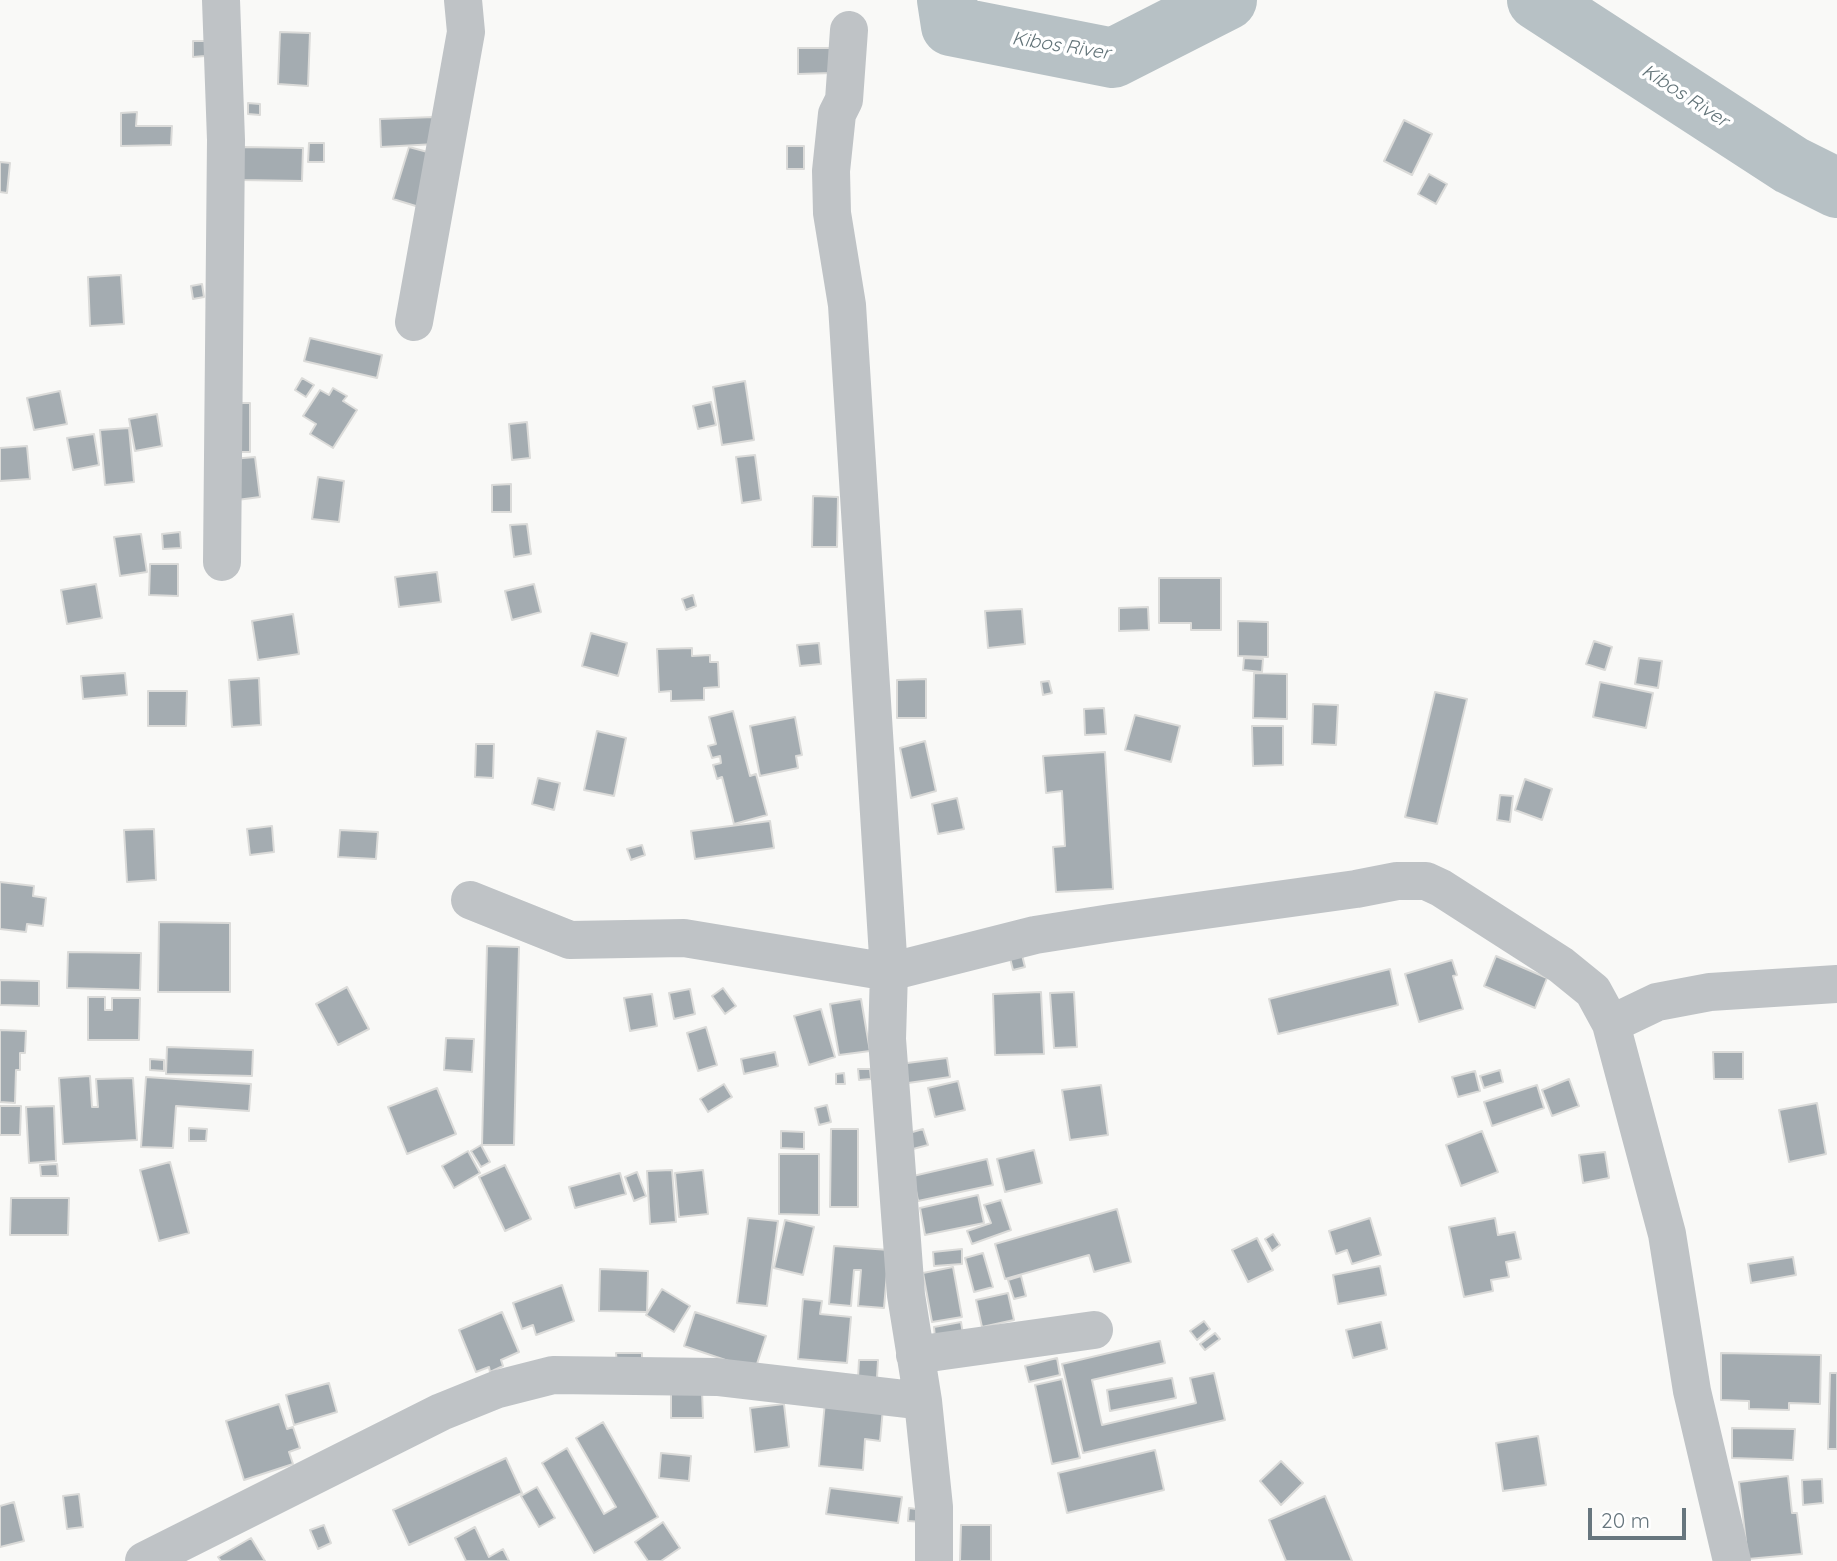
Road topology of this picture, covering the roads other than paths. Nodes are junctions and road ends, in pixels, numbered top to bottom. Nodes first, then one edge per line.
1 (221, 0) edge
2 (463, 0) edge
3 (849, 30) dead end
4 (414, 322) dead end
5 (222, 562) dead end
6 (470, 900) dead end
7 (889, 972) junction
8 (1837, 984) edge
9 (1611, 1024) junction
10 (1094, 1330) dead end
11 (915, 1355) junction
12 (923, 1401) junction
13 (144, 1561) edge
14 (934, 1561) edge
15 (1731, 1561) edge

1 - 5 street
2 - 4 street
3 - 7 street
6 - 7 street
7 - 9 street
7 - 11 street
8 - 9 street
9 - 15 street
10 - 11 street
11 - 12 street
12 - 13 street
12 - 14 street

